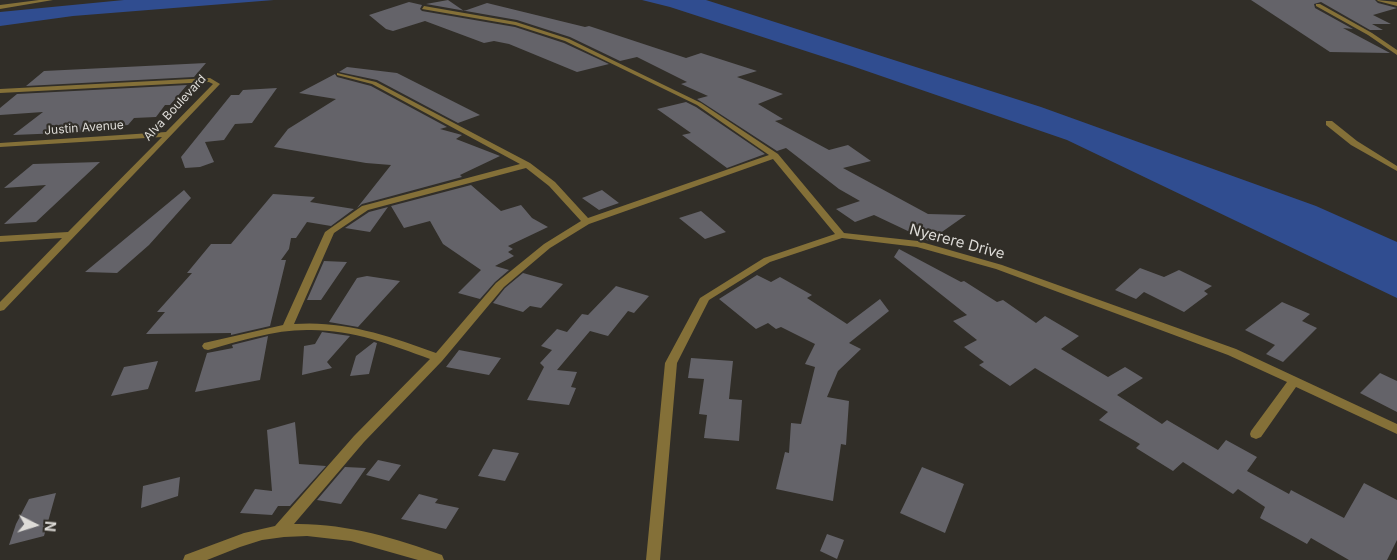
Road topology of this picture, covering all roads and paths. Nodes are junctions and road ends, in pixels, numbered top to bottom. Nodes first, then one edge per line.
1 (50, 0) edge
2 (1380, 0) edge
3 (1397, 4) edge
4 (1318, 5) dead end
5 (0, 7) edge
6 (424, 8) dead end
7 (1397, 53) edge
8 (339, 74) dead end
9 (0, 91) edge
10 (1330, 123) dead end
11 (169, 134) junction
12 (0, 145) edge
13 (775, 156) junction
14 (528, 165) junction
15 (1397, 169) edge
16 (586, 222) junction
17 (71, 235) junction
18 (840, 235) junction
19 (0, 239) edge
20 (0, 308) edge
21 (287, 328) junction
22 (208, 346) dead end
23 (438, 358) junction
24 (1294, 381) junction
25 (1397, 429) edge
26 (1256, 434) dead end
27 (279, 532) junction
28 (190, 560) edge
29 (437, 560) edge
30 (653, 560) edge

1 - 5 street
2 - 3 street
4 - 7 street
6 - 13 street
8 - 14 street
9 - 11 street, Alva Boulevard
10 - 15 street
11 - 12 street, Justin Avenue
11 - 17 street, Alva Boulevard
13 - 16 street
13 - 18 street
14 - 16 street
14 - 21 street
16 - 23 street
17 - 19 street
17 - 20 street, Alva Boulevard
18 - 24 street, Nyerere Drive
18 - 30 street, Nyerere Drive
21 - 22 street
21 - 23 street
23 - 27 street
24 - 25 street, Nyerere Drive
24 - 26 street
27 - 28 street
27 - 29 street

